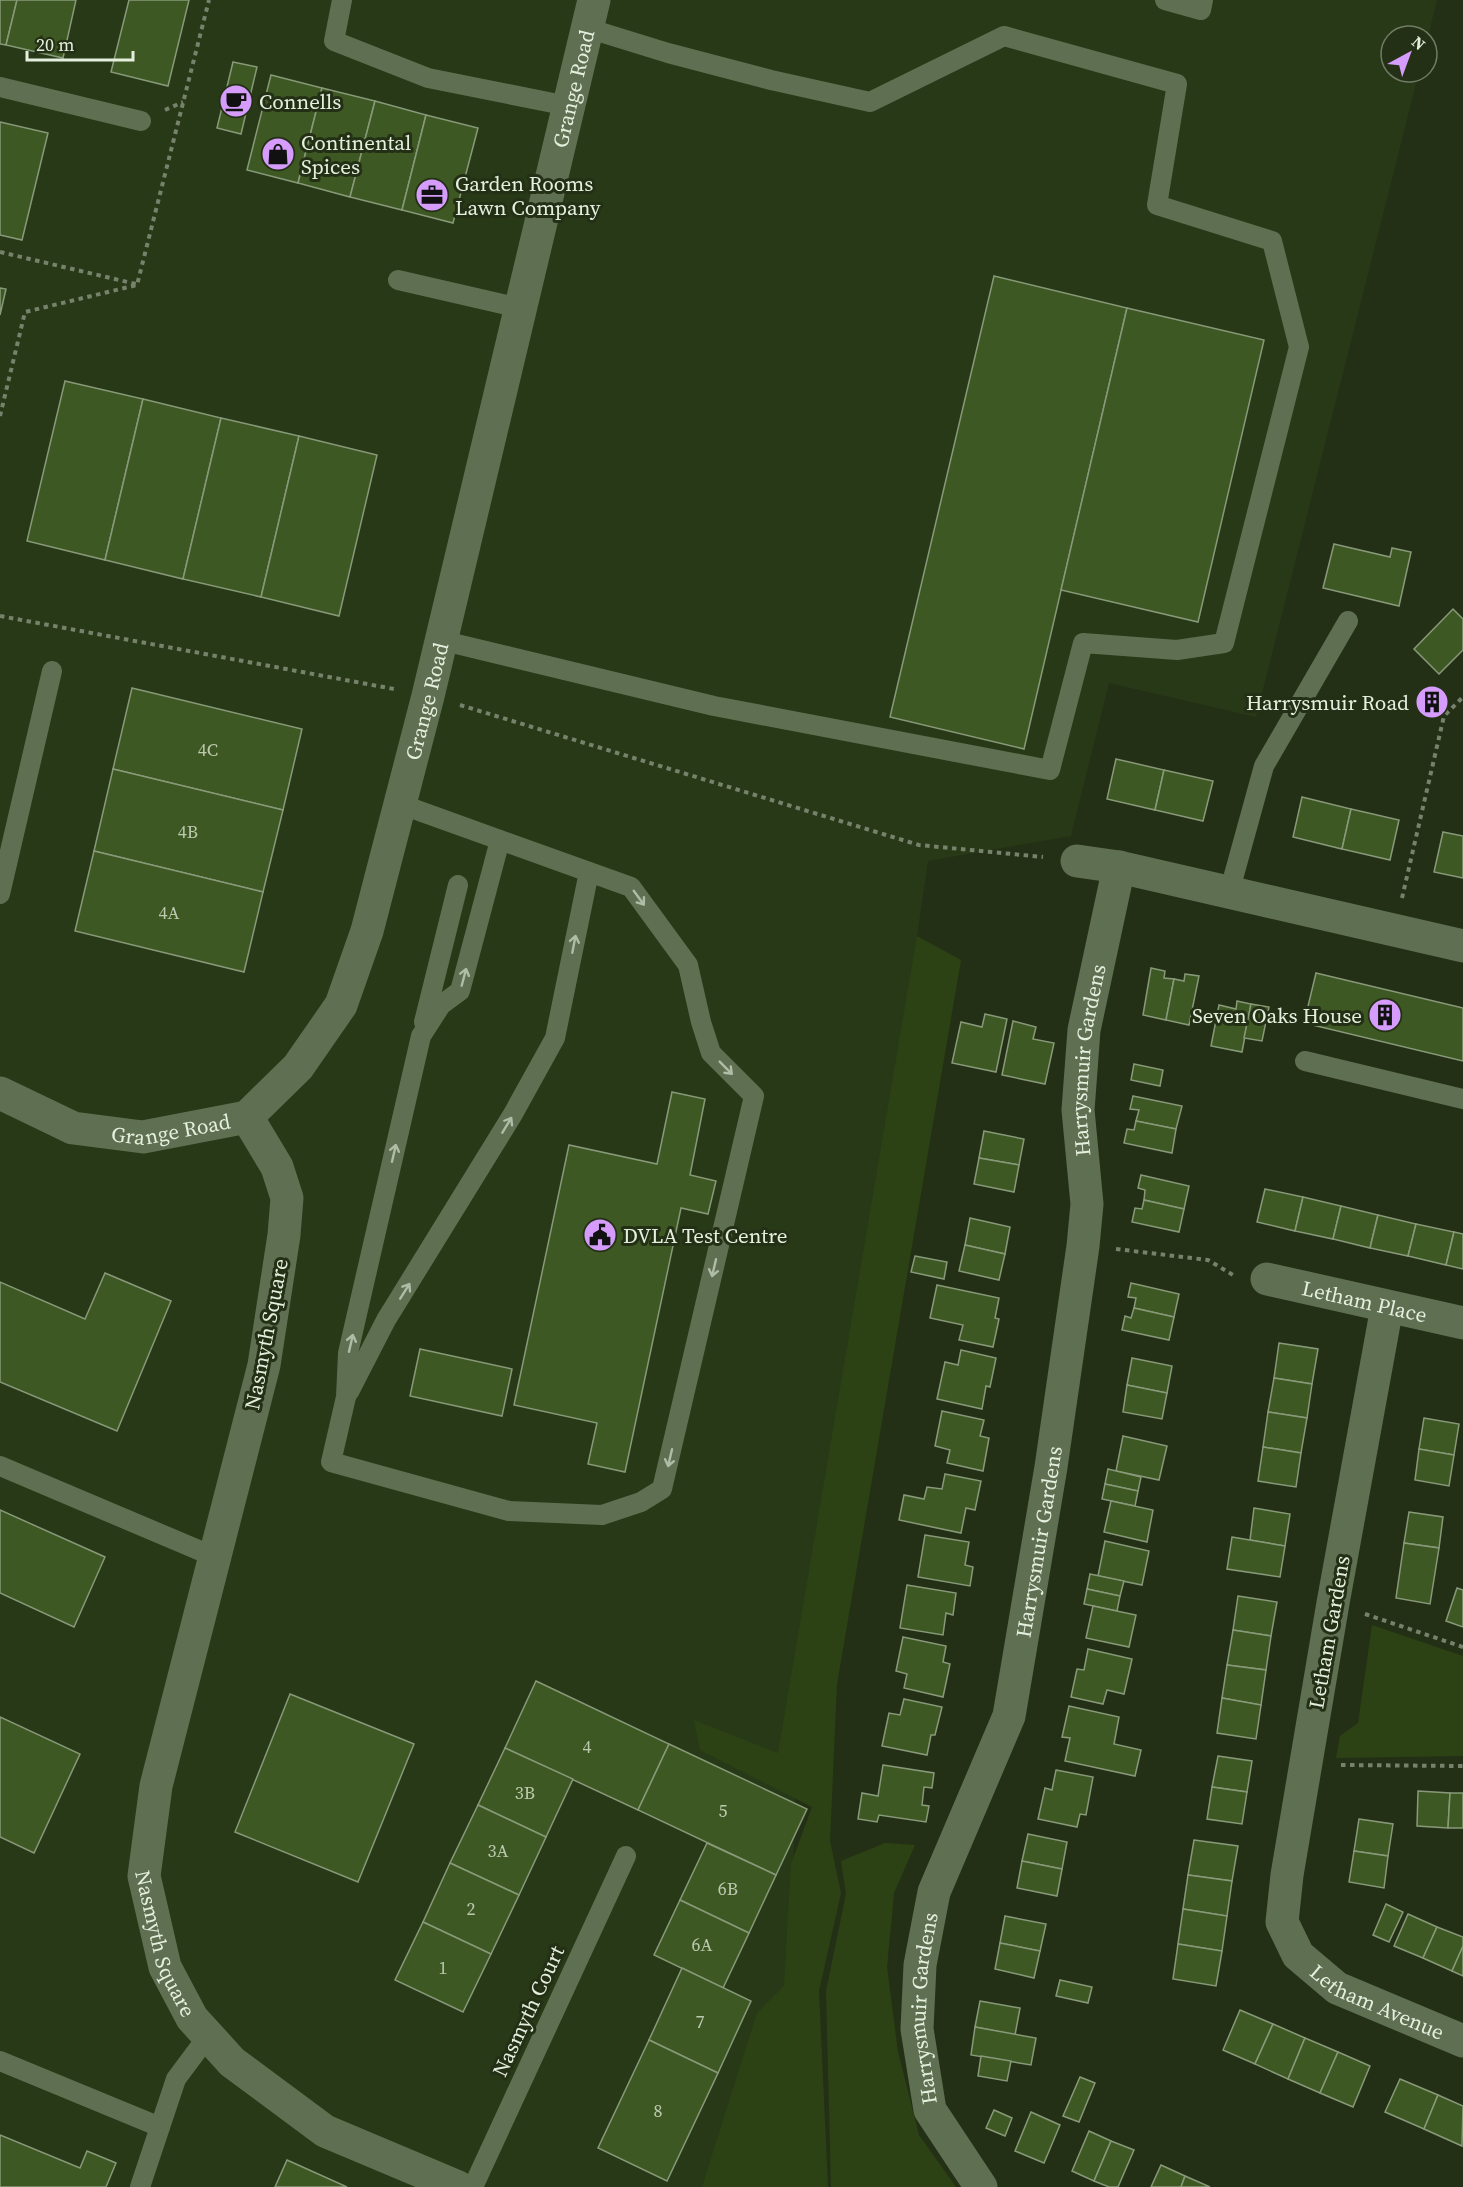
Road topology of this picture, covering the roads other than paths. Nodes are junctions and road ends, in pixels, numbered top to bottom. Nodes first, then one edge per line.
1 (342, 0) edge
2 (1165, 0) edge
3 (1203, 0) edge
4 (590, 14) edge
5 (0, 87) edge
6 (568, 106) junction
7 (141, 121) dead end
8 (398, 280) dead end
9 (520, 308) junction
10 (1348, 621) dead end
11 (440, 640) junction
12 (52, 671) dead end
13 (400, 804) junction
14 (500, 840) junction
15 (1077, 861) road end
16 (1119, 867) junction
17 (589, 872) junction
18 (458, 885) dead end
19 (1229, 893) junction
20 (0, 894) edge
21 (1463, 946) edge
22 (421, 1036) junction
23 (1305, 1061) dead end
24 (0, 1093) edge
25 (1463, 1099) edge
26 (247, 1117) junction
27 (1267, 1279) road end
28 (1387, 1307) junction
29 (1463, 1323) edge
30 (346, 1397) junction
31 (0, 1466) edge
32 (214, 1557) junction
33 (626, 1856) dead end
34 (1298, 1955) joint
35 (208, 2036) junction
36 (1463, 2041) edge
37 (0, 2061) edge
38 (160, 2127) junction
39 (140, 2187) edge
40 (458, 2187) edge
41 (473, 2187) edge
42 (981, 2187) edge

1 - 6 lane
2 - 3 lane
4 - 6 street, Grange Road
4 - 11 lane
5 - 7 lane
6 - 9 street, Grange Road
8 - 9 lane
9 - 11 street, Grange Road
10 - 19 lane
11 - 13 street, Grange Road
12 - 20 lane
13 - 14 lane
13 - 26 street, Grange Road
14 - 17 lane
22 -> 14 lane
15 - 16 street
16 - 19 street
16 - 42 street, Harrysmuir Gardens
30 -> 17 lane
17 -> 30 lane
18 - 22 lane
19 - 21 street
30 -> 22 lane
23 - 25 lane
24 - 26 street, Grange Road
26 - 32 street, Nasmyth Square
27 - 28 street, Letham Place
28 - 29 street, Letham Place
28 - 34 street, Letham Gardens
31 - 32 lane
32 - 35 street, Nasmyth Square
33 - 41 lane, Nasmyth Court
34 - 36 street, Letham Avenue
35 - 38 lane
35 - 40 street, Nasmyth Square
37 - 38 lane
38 - 39 lane

